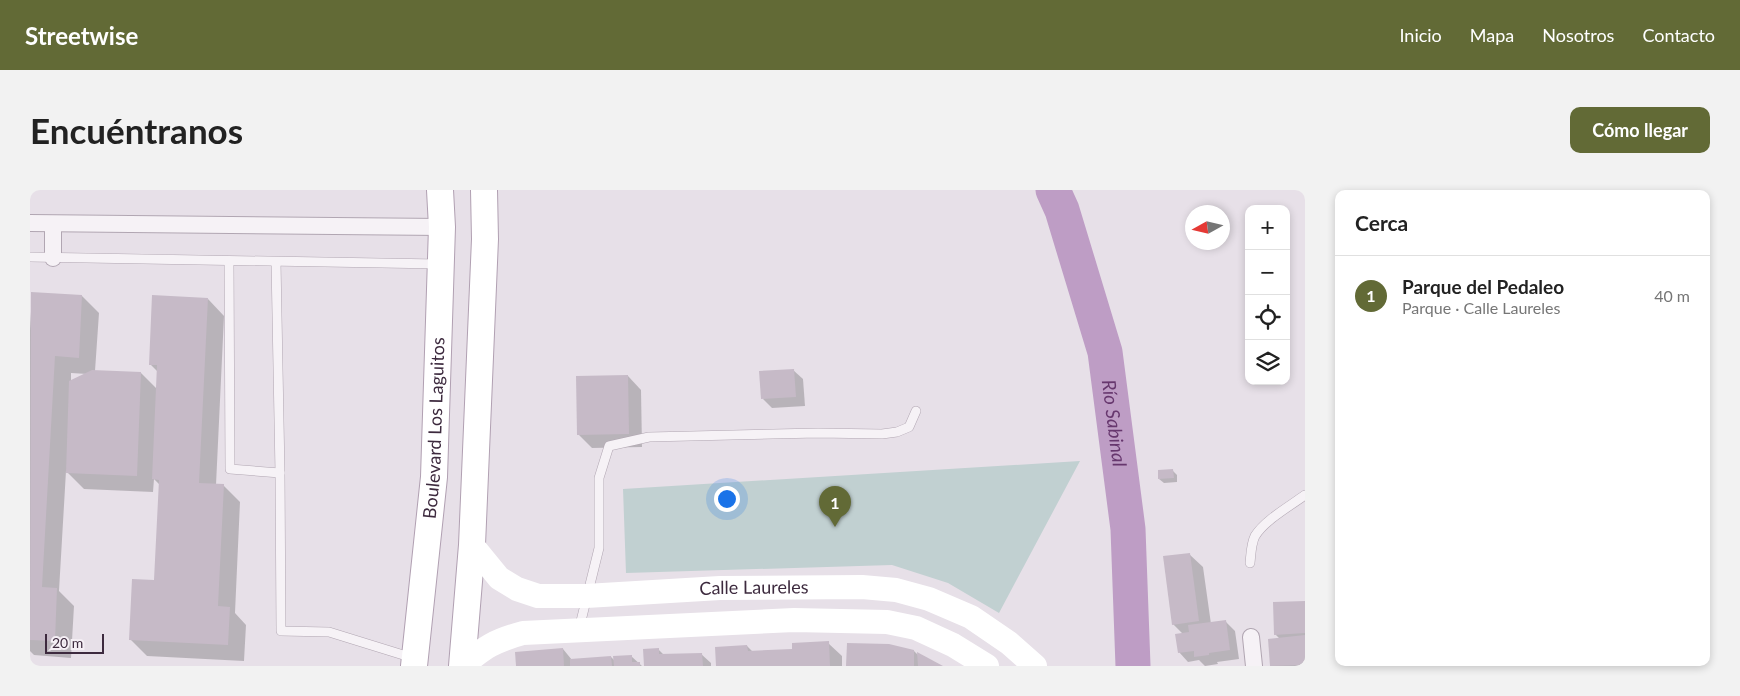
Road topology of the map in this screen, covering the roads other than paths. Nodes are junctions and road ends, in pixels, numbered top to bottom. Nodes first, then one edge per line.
1 (440, 190) edge
2 (484, 190) edge
3 (30, 223) edge
4 (53, 224) junction
5 (442, 227) junction
6 (30, 258) edge
7 (53, 258) junction
8 (229, 261) junction
9 (276, 262) junction
10 (441, 264) junction
11 (916, 411) dead end
12 (280, 473) junction
13 (1305, 495) edge
14 (472, 545) junction
15 (1250, 563) dead end
16 (720, 588) junction
17 (586, 596) junction
18 (722, 623) junction
19 (579, 630) junction
20 (1251, 638) dead end
21 (414, 662) edge
22 (462, 666) edge
23 (987, 666) edge
24 (1035, 666) edge
25 (1254, 666) edge

1 - 5 main road, Boulevard Los Laguitos
2 - 14 main road
3 - 4 street
4 - 5 street
4 - 7 street
5 - 10 main road, Boulevard Los Laguitos
6 - 7 lane
7 - 8 lane
8 - 9 lane
8 - 12 lane
9 - 10 lane
9 - 12 lane
10 - 21 main road, Boulevard Los Laguitos
11 - 17 lane
12 - 21 lane
13 - 15 lane
14 - 17 street, Calle Laureles
14 - 22 main road
16 - 17 street, Calle Laureles
16 - 18 street
16 - 24 street, Calle Laureles
17 - 19 lane
18 - 19 street, Calle Laureles
18 - 23 street, Calle Laureles
19 - 22 street, Calle Laureles
20 - 25 street

